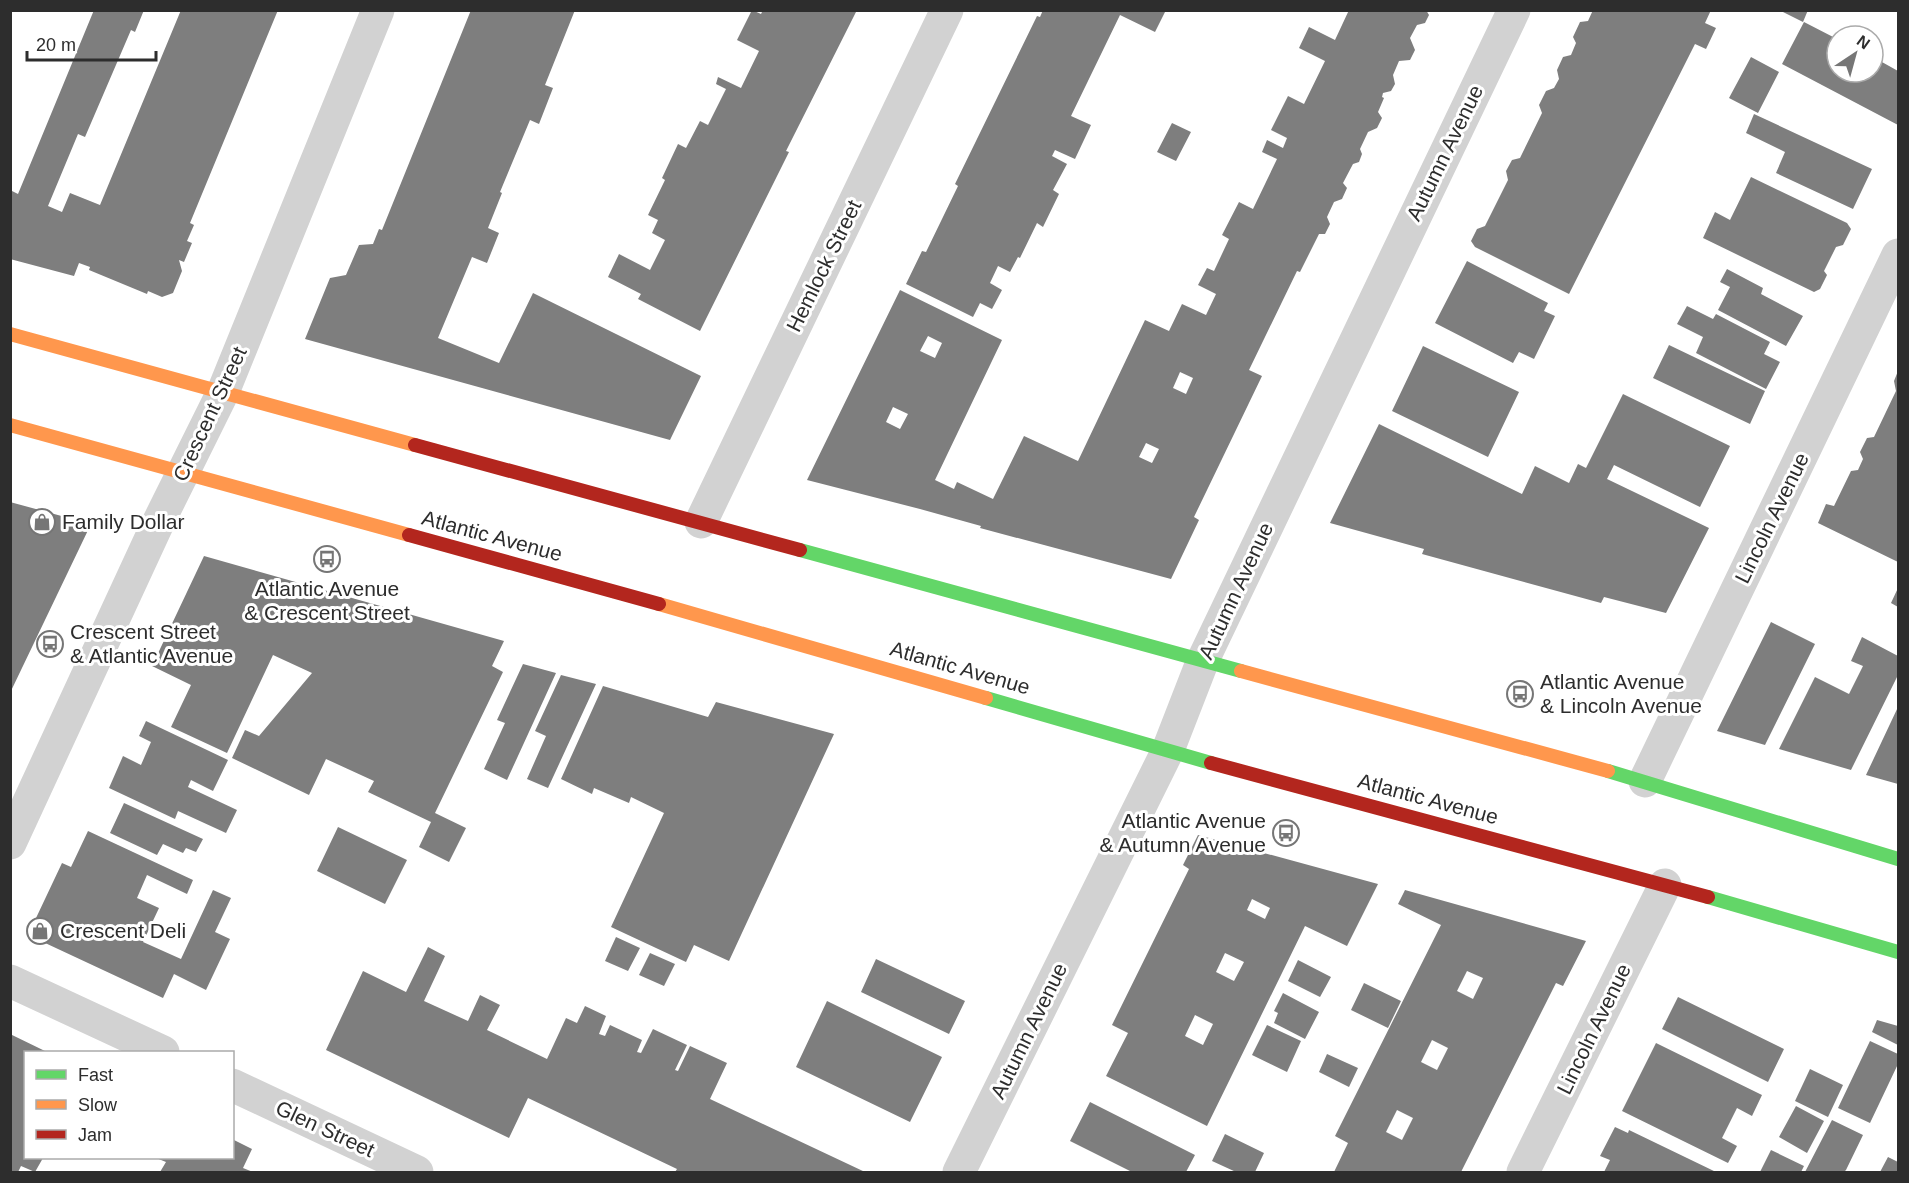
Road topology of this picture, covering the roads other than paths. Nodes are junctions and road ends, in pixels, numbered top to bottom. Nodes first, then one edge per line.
1 (378, 10) edge
2 (946, 10) edge
3 (1514, 10) edge
4 (1899, 255) edge
5 (10, 334) edge
6 (223, 392) junction
7 (10, 425) edge
8 (183, 473) junction
9 (701, 522) junction
10 (1203, 660) junction
11 (1168, 750) junction
12 (1644, 782) junction
13 (10, 843) edge
14 (1899, 859) edge
15 (1665, 885) junction
16 (1899, 952) edge
17 (10, 981) edge
18 (159, 1051) edge
19 (234, 1086) edge
20 (417, 1173) edge
21 (959, 1173) edge
22 (1523, 1173) edge

1 - 6 street, Crescent Street
2 - 9 street, Hemlock Street
3 - 10 street, Autumn Avenue
4 - 12 street, Lincoln Avenue
5 - 6 main road
6 - 8 street, Crescent Street
6 - 9 main road
7 - 8 main road, Atlantic Avenue
8 - 11 main road, Atlantic Avenue
8 - 13 street, Crescent Street
9 - 10 main road
10 - 11 street, Autumn Avenue
10 - 12 main road
11 - 15 main road, Atlantic Avenue
11 - 21 street, Autumn Avenue
12 - 14 main road
15 - 16 main road, Atlantic Avenue
15 - 22 street, Lincoln Avenue
17 - 18 street
19 - 20 street, Glen Street

